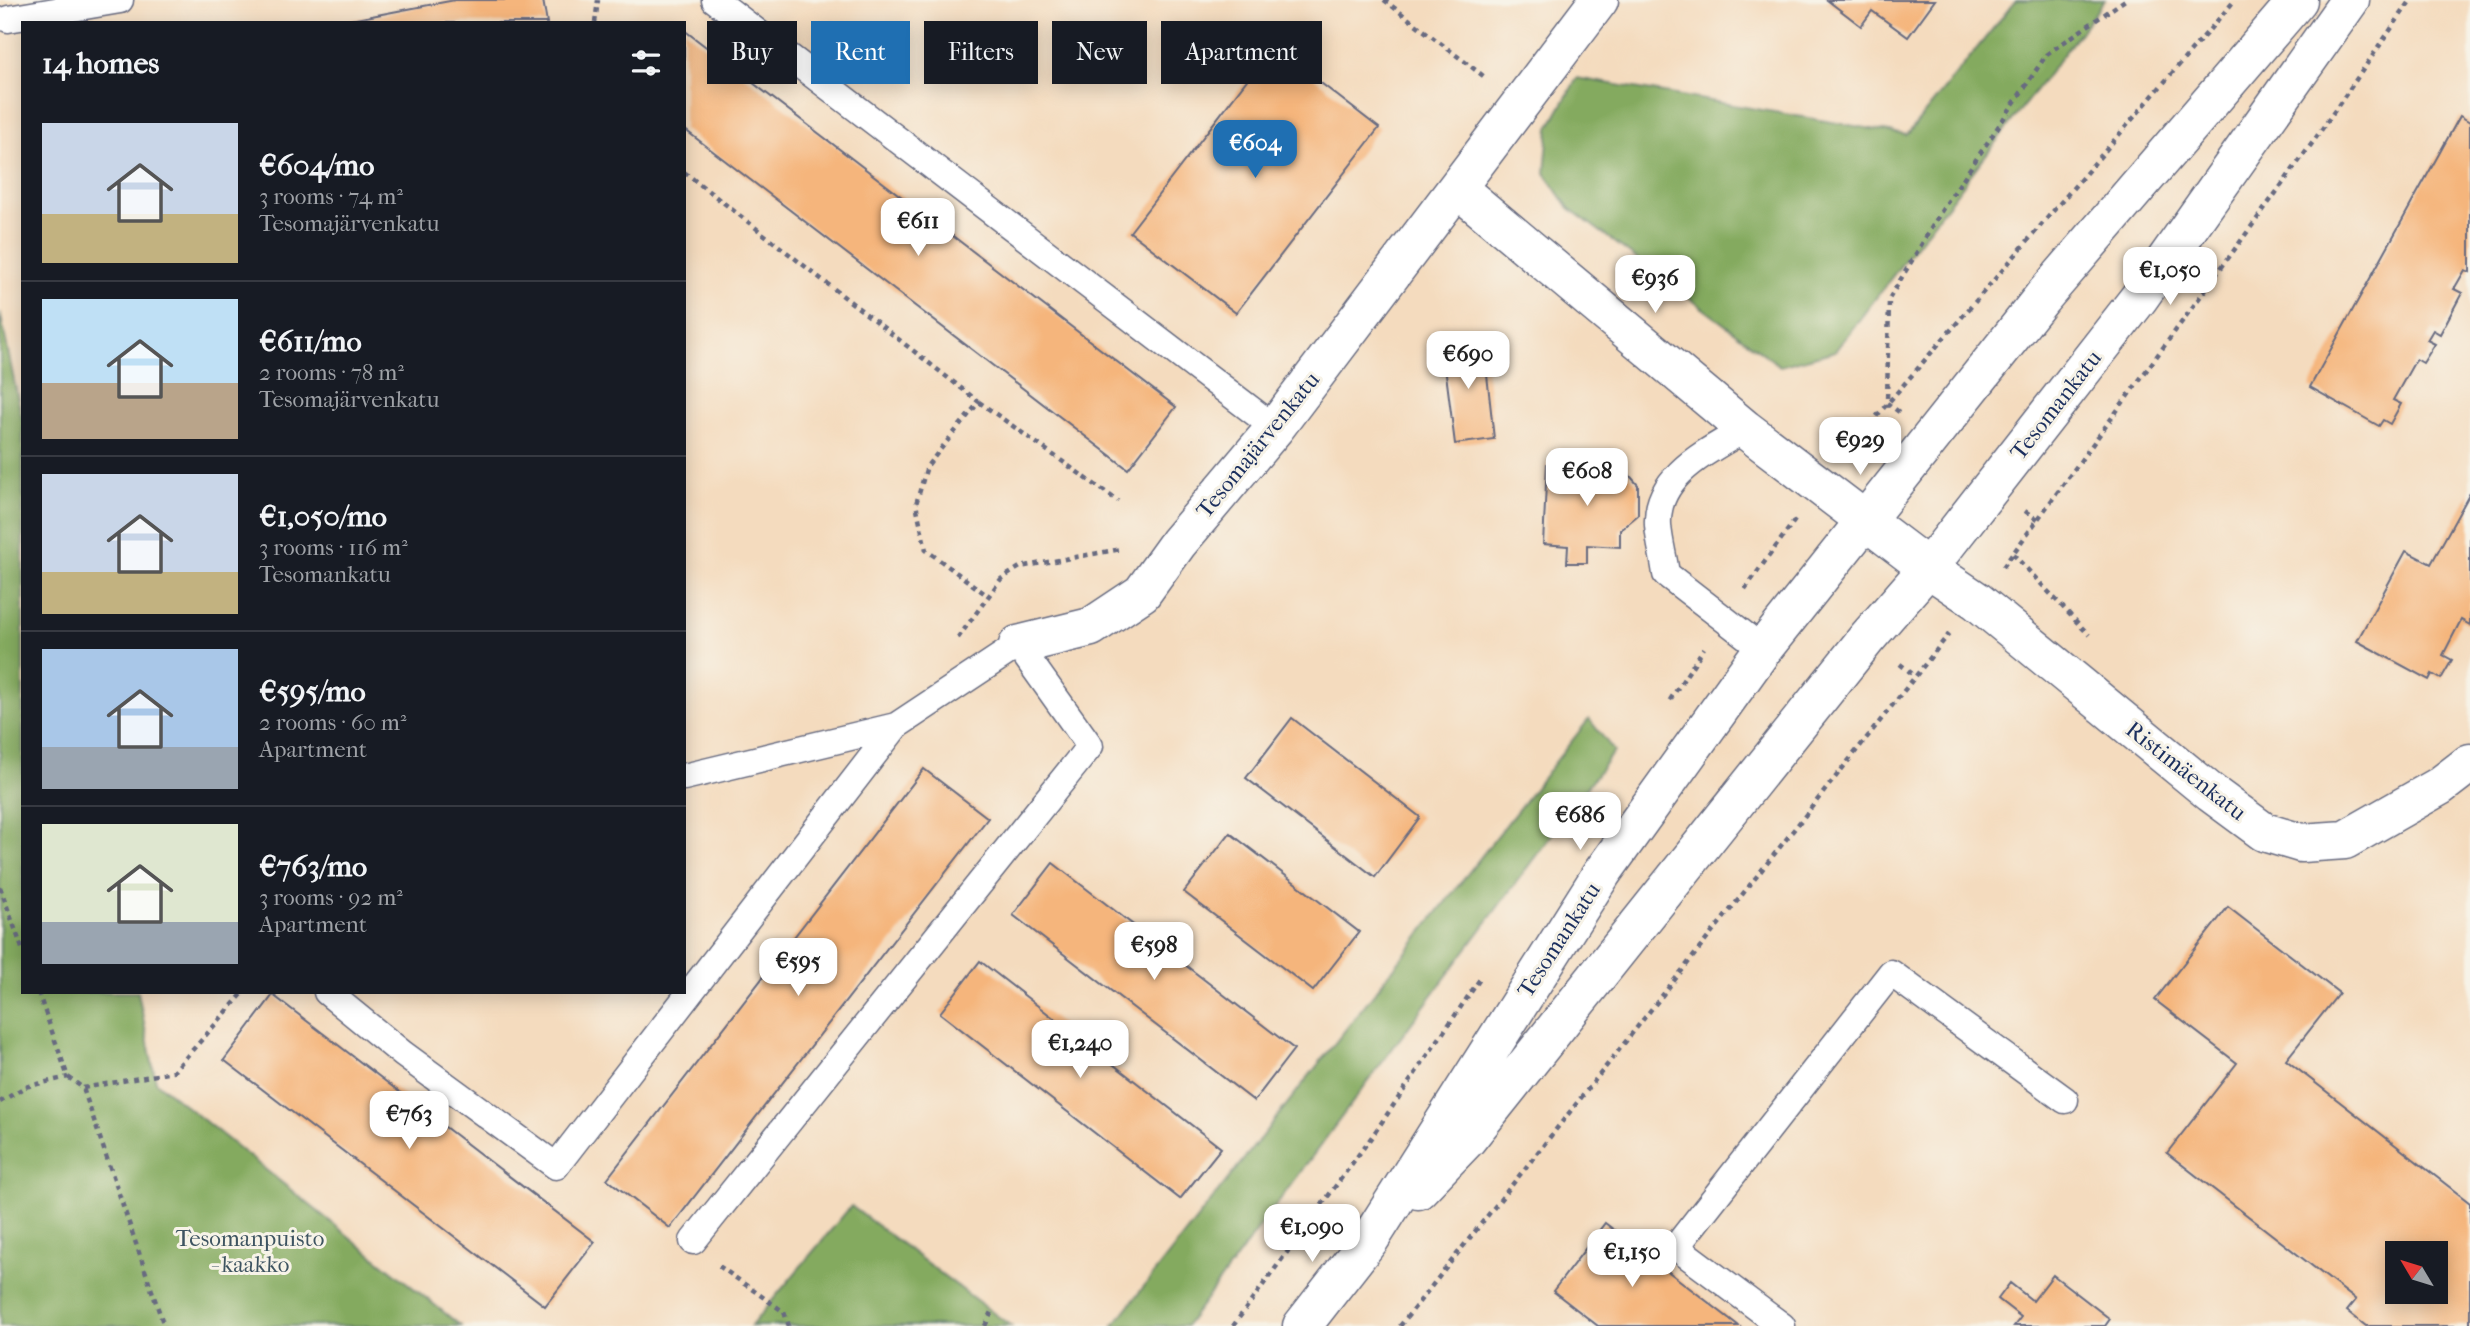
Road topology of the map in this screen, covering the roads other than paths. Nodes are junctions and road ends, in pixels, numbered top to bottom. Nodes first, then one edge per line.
1 (120, 0) edge
2 (715, 0) edge
3 (1599, 0) edge
4 (2298, 0) edge
5 (2350, 0) edge
6 (8, 19) dead end
7 (1457, 188) junction
8 (1275, 428) junction
9 (1745, 429) junction
10 (1865, 518) junction
11 (1928, 568) junction
12 (1018, 645) junction
13 (1763, 649) junction
14 (896, 726) junction
15 (2470, 763) edge
16 (686, 777) edge
17 (329, 994) edge
18 (2065, 1100) dead end
19 (1370, 1239) junction
20 (693, 1241) road end
21 (1303, 1326) edge
22 (1782, 1326) edge

1 - 6 lane
2 - 8 lane
3 - 7 main road, Tesomajärvenkatu
4 - 10 main road, Tesomankatu
5 - 11 main road, Tesomankatu
7 - 8 main road, Tesomajärvenkatu
7 - 9 main road
8 - 12 main road, Tesomajärvenkatu
9 - 10 main road
9 - 13 lane
10 - 11 main road
10 - 13 main road, Tesomankatu
11 - 15 main road, Ristimäenkatu
11 - 19 main road, Tesomankatu
12 - 14 lane
12 - 20 lane
13 - 19 main road, Tesomankatu
14 - 16 lane
14 - 17 lane
18 - 22 lane
19 - 21 main road, Tesomankatu

